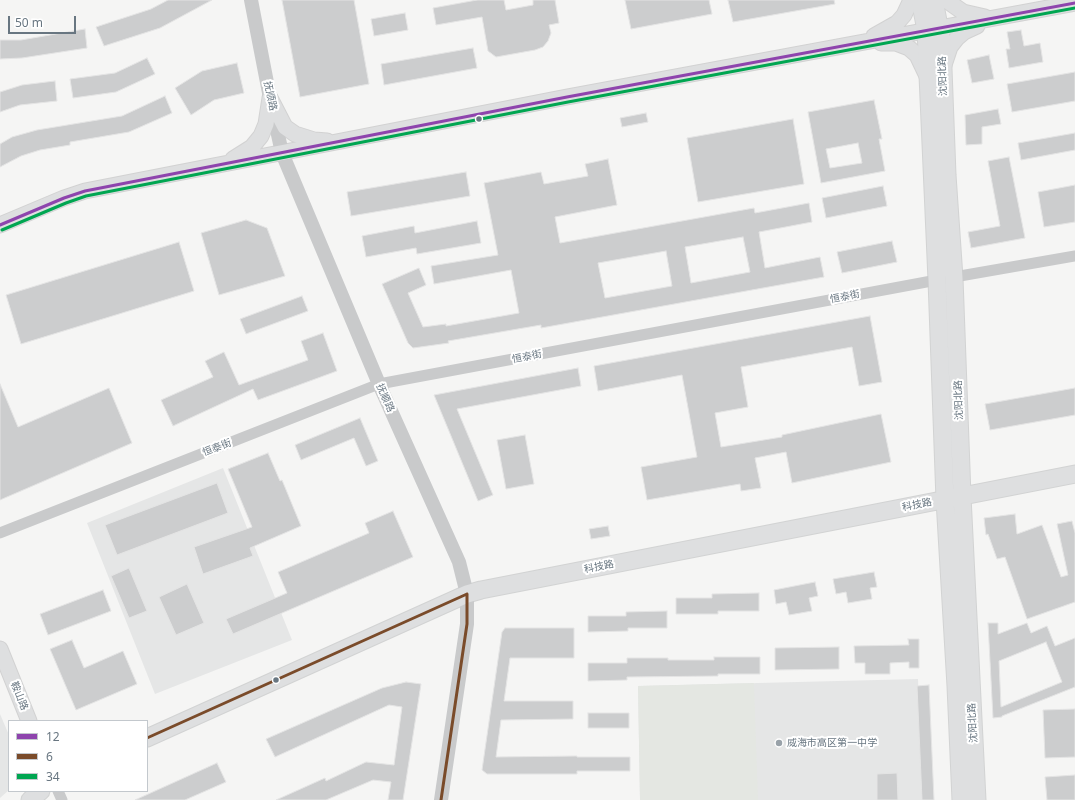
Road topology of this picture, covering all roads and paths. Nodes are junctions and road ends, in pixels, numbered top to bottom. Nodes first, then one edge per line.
1 (251, 0) edge
2 (912, 0) edge
3 (920, 0) edge
4 (934, 0) edge
5 (946, 0) edge
6 (1075, 3) edge
7 (992, 18) junction
8 (933, 29) junction
9 (860, 42) junction
10 (936, 74) junction
11 (270, 98) junction
12 (341, 141) junction
13 (282, 153) junction
14 (227, 163) junction
15 (0, 225) edge
16 (1075, 256) edge
17 (954, 278) junction
18 (937, 280) junction
19 (379, 384) junction
20 (1075, 474) edge
21 (962, 496) junction
22 (945, 500) junction
23 (0, 533) edge
24 (467, 594) junction
25 (0, 649) edge
26 (29, 720) edge
27 (148, 738) edge
28 (40, 792) edge
29 (30, 800) edge
30 (441, 800) edge
31 (961, 800) edge
32 (977, 800) edge

1 - 11 street, 抚顺路
2 - 9 main road
3 - 8 main road, 沈阳北路
4 - 8 main road, 沈阳北路
5 - 7 main road
6 - 7 main road
7 - 8 main road
7 - 10 main road
8 - 9 main road
8 - 10 main road, 沈阳北路
9 - 10 main road
9 - 12 main road
10 - 17 main road, 沈阳北路
10 - 18 main road, 沈阳北路
11 - 12 main road
11 - 13 street, 抚顺路
11 - 14 main road
12 - 13 main road
13 - 14 main road
13 - 19 street, 抚顺路
14 - 15 main road
16 - 17 street, 恒泰街
17 - 18 street, 恒泰街
17 - 21 main road, 沈阳北路
18 - 19 street, 恒泰街
18 - 22 main road, 沈阳北路
19 - 23 street, 恒泰街
19 - 24 street, 抚顺路
20 - 21 main road, 科技路
21 - 22 main road, 科技路
21 - 32 main road, 沈阳北路
22 - 24 main road, 科技路
22 - 31 main road, 沈阳北路
24 - 27 main road, 科技路
24 - 30 street, 抚顺路
25 - 26 main road, 鞍山路
28 - 29 main road

